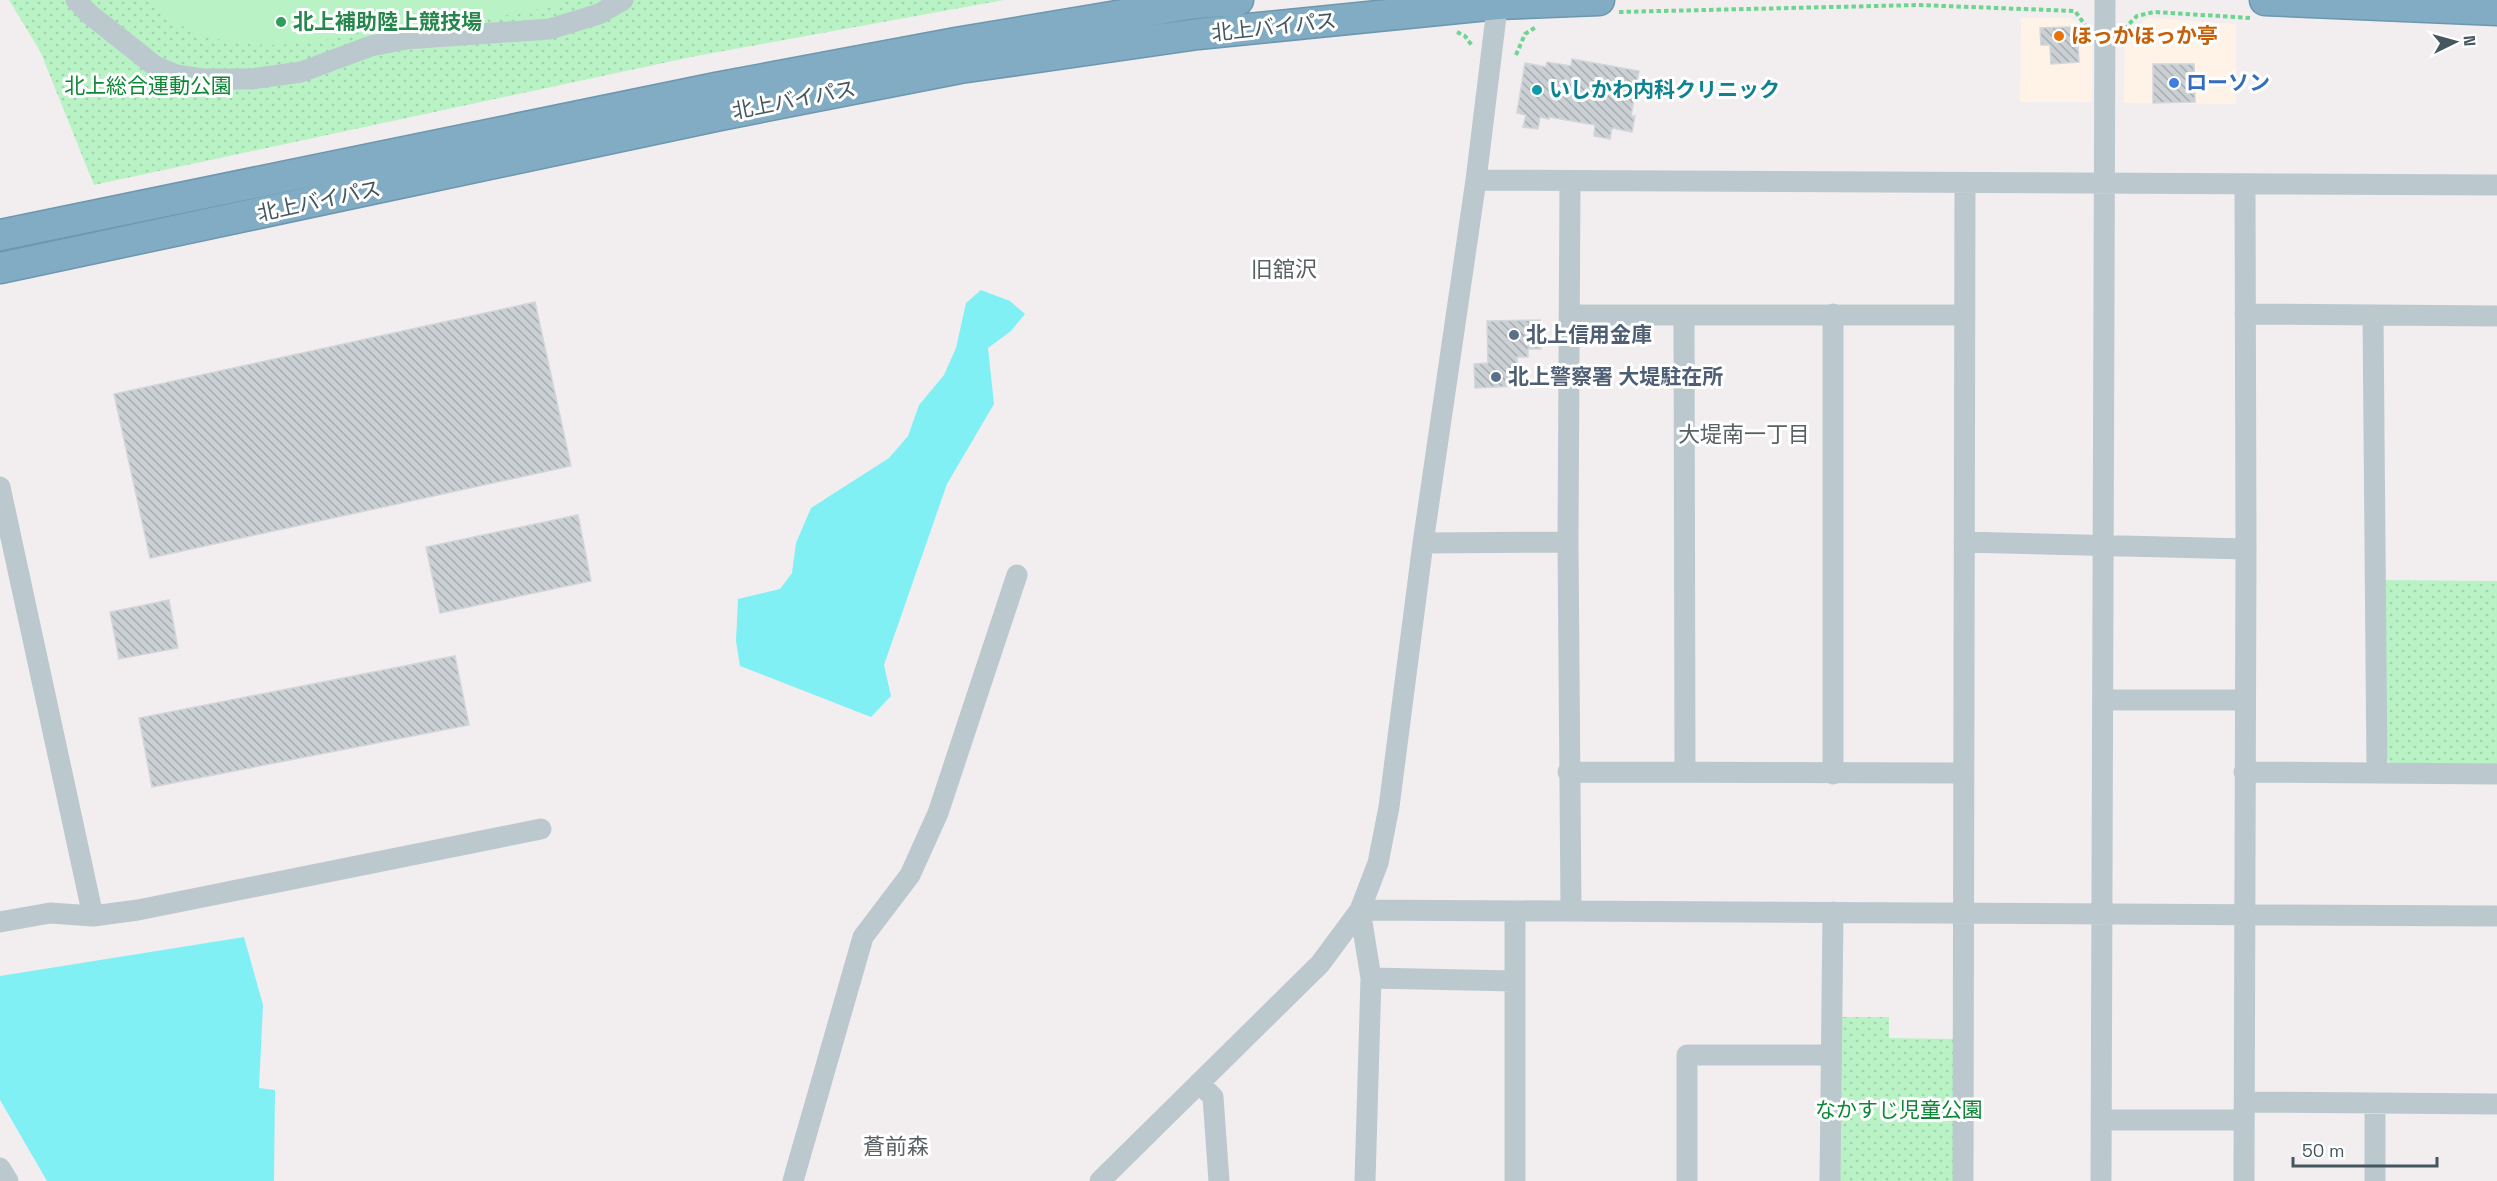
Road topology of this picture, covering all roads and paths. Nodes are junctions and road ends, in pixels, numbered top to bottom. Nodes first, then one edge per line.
1 (76, 0) edge
2 (623, 0) edge
3 (1238, 0) edge
4 (2105, 0) edge
5 (1498, 2) edge
6 (1607, 6) edge
7 (2262, 9) edge
8 (2497, 10) edge
9 (1545, 22) dead end
10 (2105, 27) junction
11 (1449, 28) dead end
12 (1474, 48) dead end
13 (1516, 55) dead end
14 (1476, 180) junction
15 (1570, 182) junction
16 (2104, 182) junction
17 (1965, 183) junction
18 (2245, 184) junction
19 (2497, 185) edge
20 (0, 235) edge
21 (0, 268) edge
22 (1833, 314) junction
23 (2245, 314) junction
24 (1569, 315) junction
25 (1684, 315) junction
26 (1965, 315) junction
27 (2373, 315) junction
28 (2497, 316) edge
29 (0, 487) edge
30 (1568, 542) junction
31 (1964, 542) junction
32 (1423, 543) junction
33 (2103, 546) junction
34 (2246, 549) junction
35 (1017, 576) dead end
36 (2103, 700) junction
37 (2244, 700) junction
38 (1568, 772) junction
39 (1685, 772) junction
40 (2244, 772) junction
41 (1964, 773) junction
42 (2377, 773) junction
43 (1833, 774) junction
44 (2497, 774) edge
45 (541, 829) dead end
46 (1360, 910) junction
47 (1515, 911) junction
48 (1571, 911) junction
49 (1833, 912) junction
50 (1964, 913) junction
51 (2102, 914) junction
52 (2244, 915) junction
53 (93, 916) junction
54 (2497, 916) edge
55 (0, 922) edge
56 (1371, 978) junction
57 (1515, 981) junction
58 (1831, 1055) junction
59 (1199, 1083) junction
60 (2375, 1103) junction
61 (2497, 1104) edge
62 (2244, 1111) junction
63 (2101, 1120) junction
64 (0, 1168) edge
65 (8, 1181) edge
66 (793, 1181) edge
67 (1100, 1181) edge
68 (1220, 1181) edge
69 (1365, 1181) edge
70 (1515, 1181) edge
71 (1687, 1181) edge
72 (1830, 1181) edge
73 (1963, 1181) edge
74 (2101, 1181) edge
75 (2244, 1181) edge
76 (2375, 1181) edge

1 - 2 street
3 - 20 highway, 北上バイパス
4 - 10 street
5 - 6 highway, 北上バイパス
5 - 14 street
5 - 21 highway, 北上バイパス
6 - 10 path
7 - 8 highway
7 - 10 path
9 - 13 path
10 - 16 street
11 - 12 path
14 - 15 street
14 - 32 street
15 - 17 street
15 - 24 street
16 - 17 street
16 - 18 street
16 - 33 street
17 - 26 street
18 - 19 street
18 - 23 street
22 - 25 street
22 - 26 street
22 - 43 street
23 - 27 street
23 - 34 street
24 - 25 street
24 - 30 street
25 - 39 street
26 - 31 street
27 - 28 street
27 - 42 street
29 - 53 street
30 - 32 street
30 - 38 street
31 - 33 street
31 - 41 street
32 - 46 street
33 - 34 street
33 - 36 street
34 - 37 street
35 - 66 street
36 - 37 street
36 - 51 street
37 - 40 street
38 - 39 street
38 - 48 street
39 - 43 street
40 - 42 street
40 - 52 street
41 - 43 street
41 - 50 street
42 - 44 street
45 - 53 street
46 - 47 street
46 - 56 street
46 - 59 street
47 - 48 street
47 - 57 street
48 - 49 street
49 - 50 street
49 - 58 street
50 - 51 street
50 - 73 street
51 - 52 street
51 - 63 street
52 - 54 street
52 - 62 street
53 - 55 street
56 - 57 street
56 - 69 street
57 - 70 street
58 - 71 street
58 - 72 street
59 - 67 street
59 - 68 street
60 - 61 street
60 - 62 street
60 - 76 street
62 - 63 street
62 - 75 street
63 - 74 street
64 - 65 street

